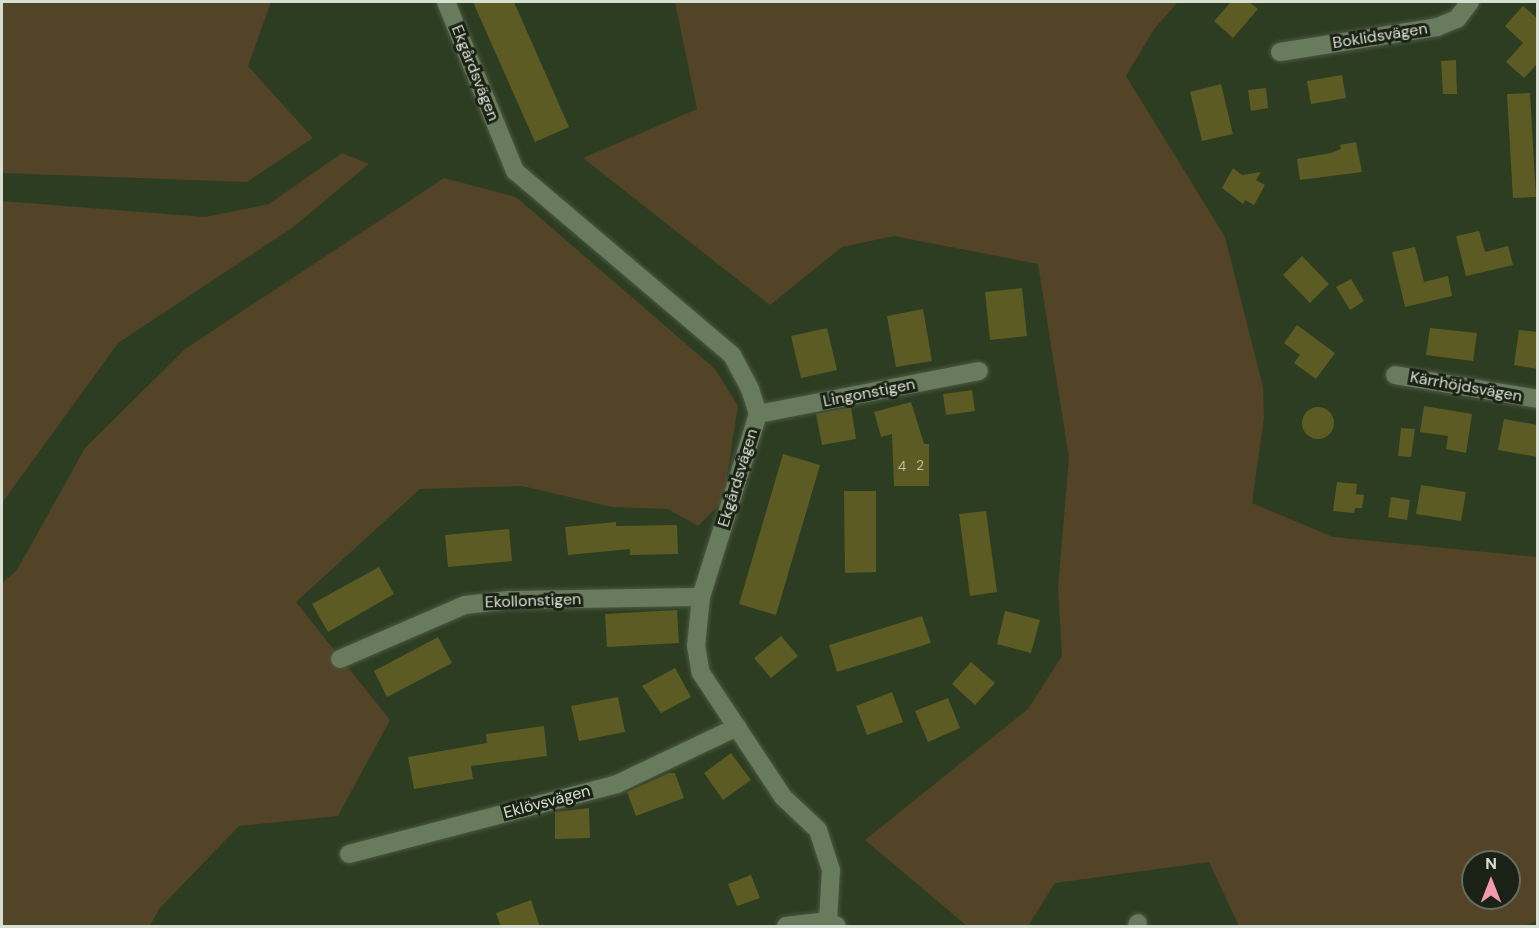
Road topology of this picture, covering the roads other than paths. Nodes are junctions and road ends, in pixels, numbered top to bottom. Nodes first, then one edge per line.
1 (446, 2) edge
2 (1470, 2) edge
3 (1280, 52) dead end
4 (979, 371) dead end
5 (1395, 375) dead end
6 (1538, 399) edge
7 (758, 414) junction
8 (701, 597) junction
9 (340, 659) dead end
10 (737, 727) junction
11 (349, 854) dead end
12 (834, 924) edge
13 (786, 927) edge

1 - 7 street, Ekgårdsvägen
2 - 3 street, Boklidsvägen
4 - 7 street, Lingonstigen
5 - 6 street, Kärrhöjdsvägen
7 - 8 street, Ekgårdsvägen
8 - 9 street, Ekollonstigen
8 - 10 street, Ekgårdsvägen
10 - 11 street, Eklövsvägen
10 - 12 street, Ekgårdsvägen
12 - 13 street

